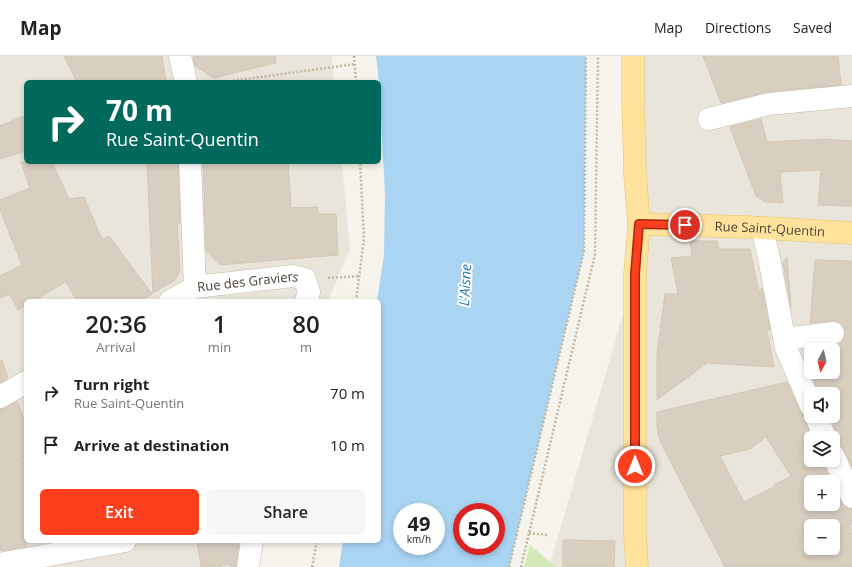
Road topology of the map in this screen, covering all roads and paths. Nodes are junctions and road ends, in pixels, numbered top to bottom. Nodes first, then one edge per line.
1 (180, 56) edge
2 (354, 56) edge
3 (586, 56) edge
4 (598, 56) edge
5 (634, 56) edge
6 (355, 64) junction
7 (186, 80) edge
8 (239, 80) edge
9 (356, 80) edge
10 (852, 96) edge
11 (709, 119) dead end
12 (190, 164) edge
13 (360, 164) edge
14 (639, 224) junction
15 (755, 228) junction
16 (852, 233) edge
17 (360, 276) junction
18 (305, 279) junction
19 (195, 287) junction
20 (174, 299) edge
21 (306, 299) edge
22 (356, 299) edge
23 (833, 333) dead end
24 (784, 339) junction
25 (24, 383) edge
26 (804, 390) edge
27 (0, 397) edge
28 (838, 467) edge
29 (852, 497) edge
30 (529, 533) junction
31 (547, 535) dead end
32 (114, 543) edge
33 (252, 543) edge
34 (317, 543) edge
35 (0, 564) edge
36 (248, 567) edge
37 (312, 567) edge
38 (509, 567) edge
39 (521, 567) edge
40 (637, 567) edge

1 - 7 street
2 - 6 path
3 - 38 path
4 - 30 path
5 - 14 main road
6 - 8 path
6 - 9 path
10 - 11 street
12 - 19 street
13 - 17 path
14 - 15 main road, Rue Saint-Quentin
14 - 40 main road
15 - 16 main road, Rue Saint-Quentin
15 - 24 street
17 - 18 path
17 - 22 path
18 - 19 street, Rue des Graviers
18 - 21 street
19 - 20 street, Rue des Graviers
23 - 24 street
24 - 26 street
25 - 27 street
28 - 29 street
30 - 31 path
30 - 39 path
32 - 35 street
33 - 36 street
34 - 37 path

